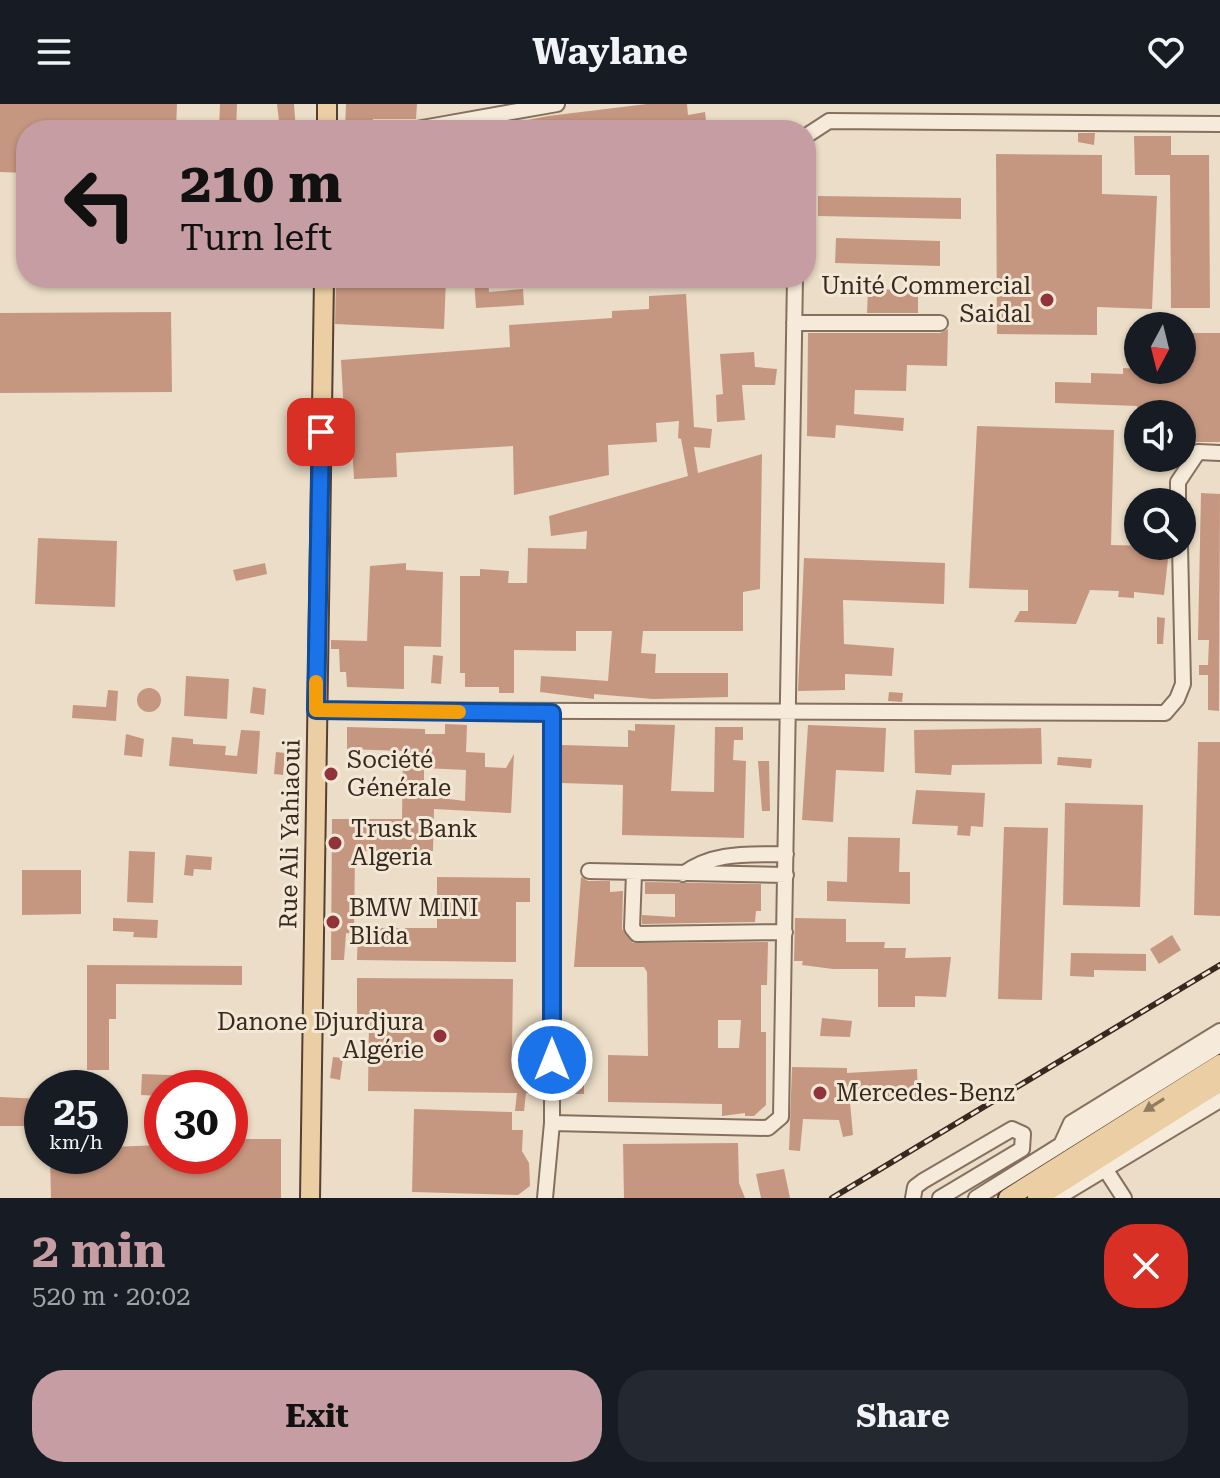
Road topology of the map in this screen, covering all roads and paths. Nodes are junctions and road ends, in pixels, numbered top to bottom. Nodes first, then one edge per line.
1 (557, 104) edge
2 (467, 120) edge
3 (1220, 124) edge
4 (816, 129) edge
5 (324, 288) edge
6 (795, 288) edge
7 (794, 323) junction
8 (940, 323) dead end
9 (1220, 453) edge
10 (1178, 488) edge
11 (1180, 560) edge
12 (316, 710) junction
13 (788, 712) junction
14 (552, 713) junction
15 (786, 854) junction
16 (589, 871) dead end
17 (634, 873) junction
18 (683, 874) junction
19 (786, 875) junction
20 (785, 932) junction
21 (1220, 1031) edge
22 (1220, 1045) edge
23 (1220, 1064) edge
24 (1220, 1082) edge
25 (1220, 1100) edge
26 (552, 1123) junction
27 (1060, 1145) junction
28 (1022, 1149) junction
29 (1040, 1157) junction
30 (1097, 1157) junction
31 (972, 1179) junction
32 (1075, 1193) edge
33 (310, 1198) edge
34 (545, 1198) edge
35 (913, 1198) edge
36 (940, 1198) edge
37 (965, 1198) edge
38 (976, 1198) edge
39 (1008, 1198) edge
40 (1037, 1198) edge
41 (1057, 1198) edge
42 (1124, 1198) edge

1 - 2 street
3 - 4 street
5 - 12 main road, Rue Ali Yahiaoui
6 - 7 street
7 - 8 street
7 - 13 street
9 - 10 street
11 - 13 street
12 - 14 street
12 - 33 main road, Rue Ali Yahiaoui
13 - 14 street
13 - 15 street
14 - 26 street
15 - 18 street
15 - 19 street
16 - 17 street
17 - 18 street
17 - 20 street
18 - 19 street
19 - 20 street
20 - 26 street
21 - 27 street
22 - 27 street
23 -> 30 main road
24 - 30 main road
25 - 30 street
26 - 34 street
27 - 29 street
28 - 29 street
28 - 31 street
28 - 35 street
29 - 38 street
30 - 32 street
30 - 39 main road
30 - 40 main road
30 - 42 street
31 - 36 street
31 - 37 street
32 - 41 street

